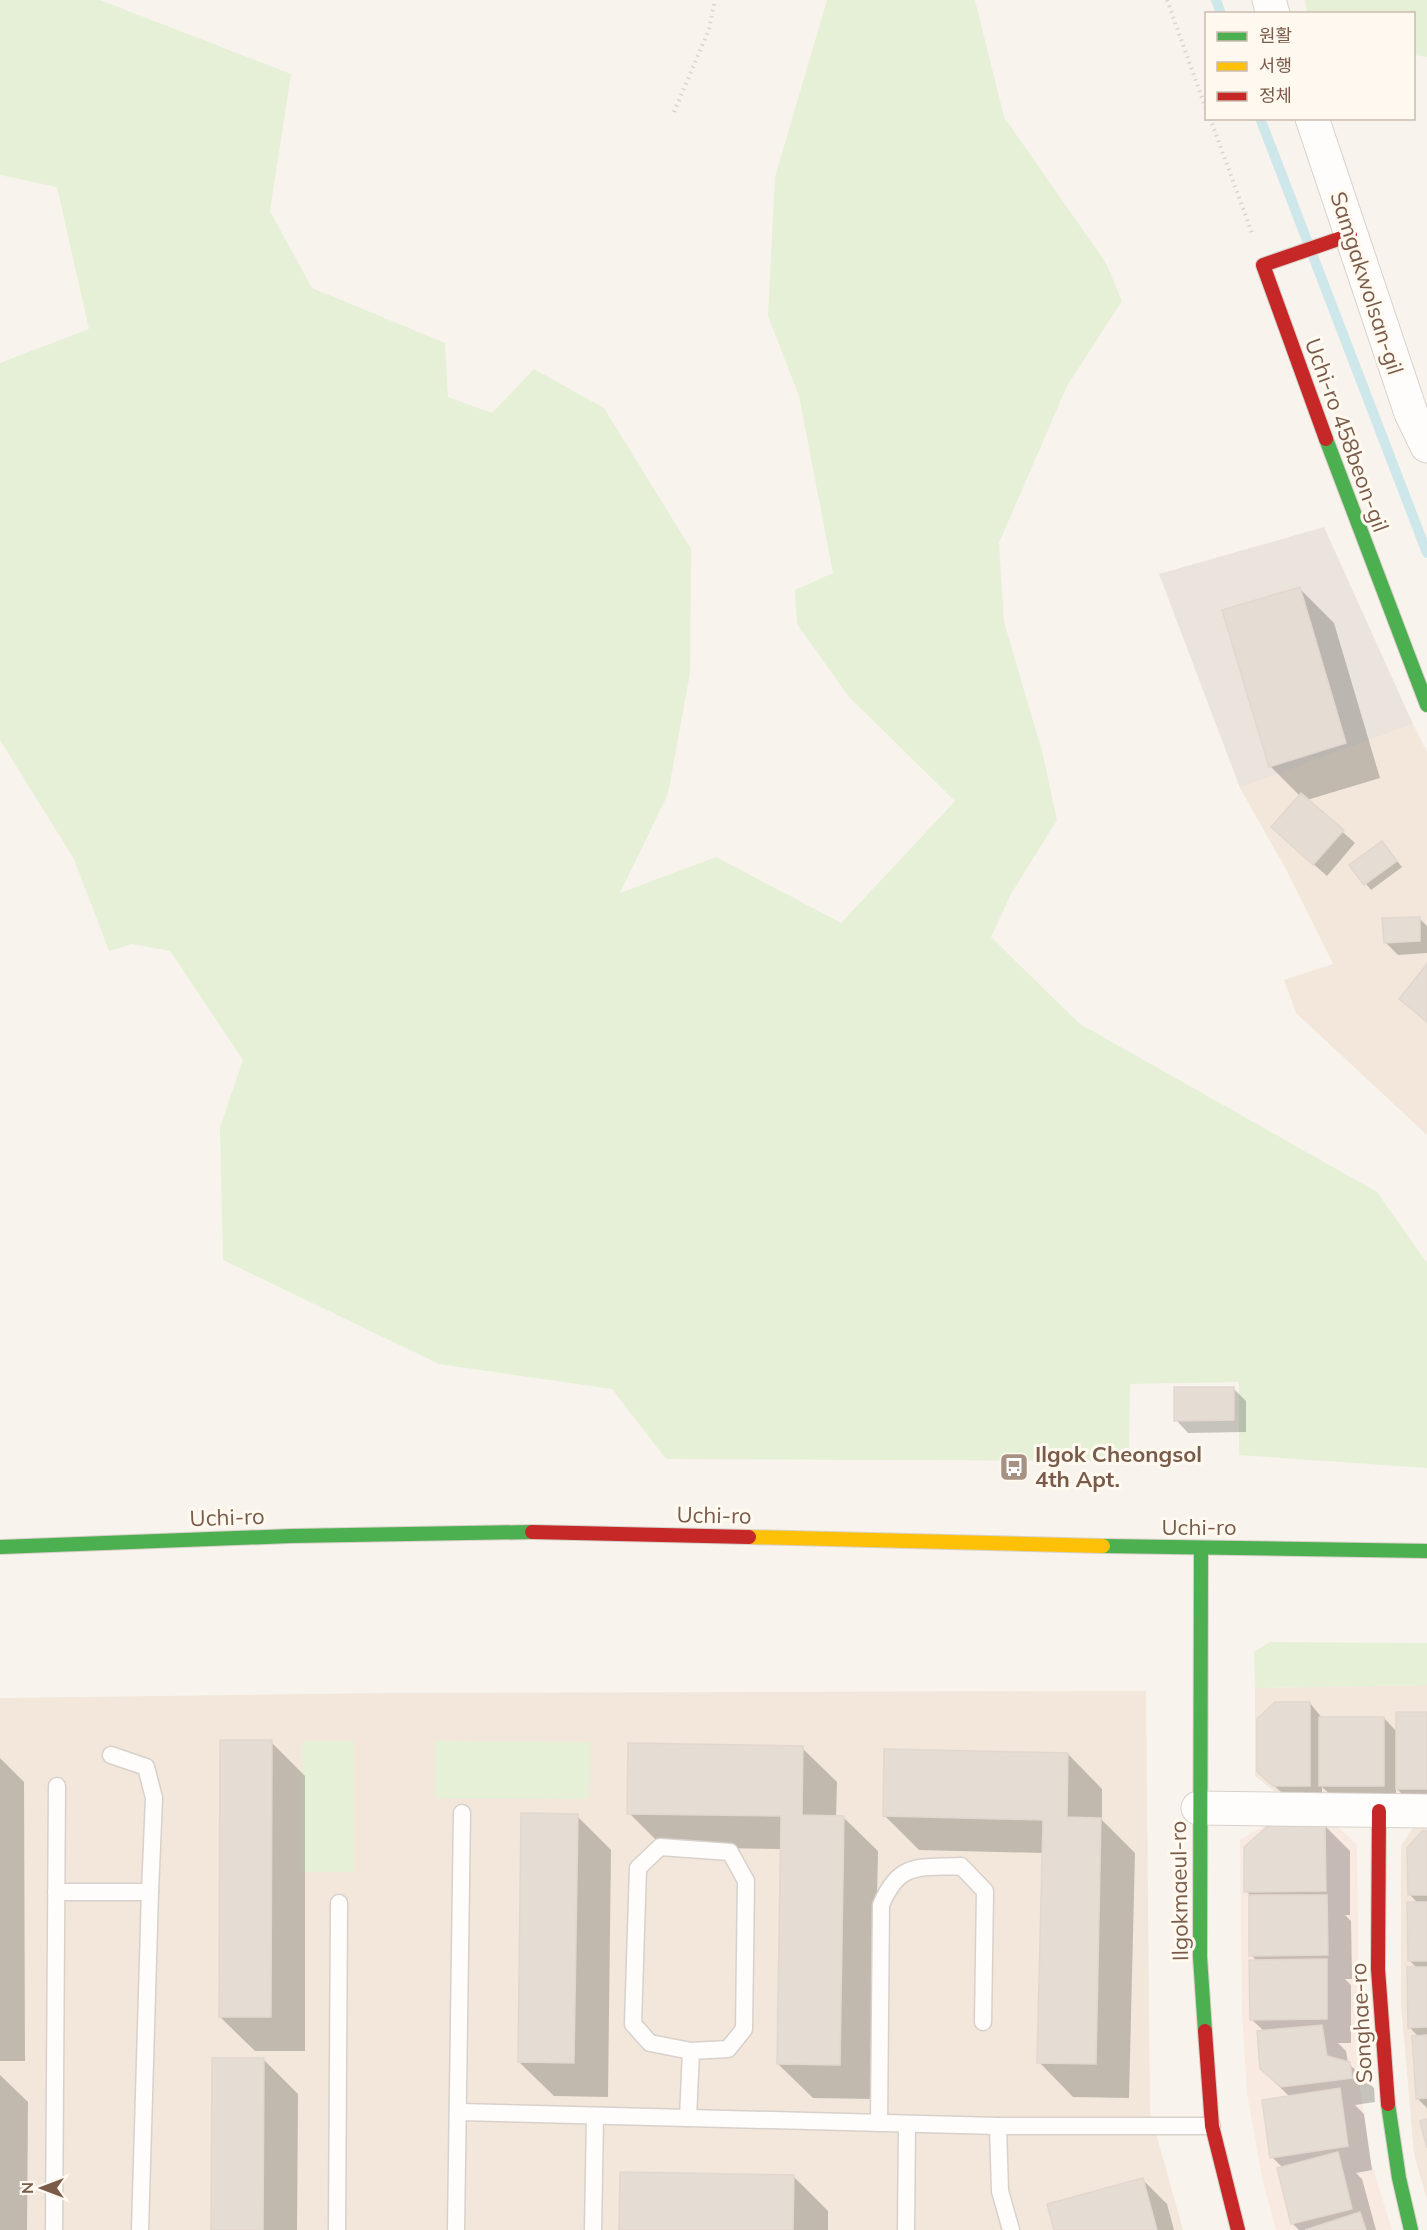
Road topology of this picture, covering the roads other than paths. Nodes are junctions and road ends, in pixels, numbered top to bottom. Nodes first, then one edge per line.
1 (1313, 120) edge
2 (1350, 235) junction
3 (1427, 446) edge
4 (1427, 705) edge
5 (0, 1547) edge
6 (1201, 1549) junction
7 (1427, 1551) edge
8 (111, 1755) dead end
9 (57, 1786) dead end
10 (1198, 1808) junction
11 (1379, 1811) junction
12 (1427, 1811) edge
13 (462, 1813) dead end
14 (56, 1892) junction
15 (150, 1892) junction
16 (339, 1903) dead end
17 (983, 2022) dead end
18 (691, 2051) junction
19 (460, 2112) junction
20 (595, 2116) junction
21 (688, 2118) junction
22 (879, 2123) junction
23 (907, 2124) junction
24 (998, 2126) junction
25 (1212, 2126) junction
26 (54, 2230) edge
27 (140, 2230) edge
28 (337, 2230) edge
29 (456, 2230) edge
30 (593, 2230) edge
31 (906, 2230) edge
32 (1011, 2230) edge
33 (1238, 2230) edge
34 (1412, 2230) edge

1 - 2 street, Samgakwolsan-gil
2 - 3 street, Samgakwolsan-gil
2 - 4 street, Uchi-ro 458beon-gil
5 - 6 street, Uchi-ro
6 - 7 street, Uchi-ro
6 - 10 street, Ilgokmaeul-ro
8 - 15 lane
9 - 14 lane
10 - 11 street
10 - 25 street, Ilgokmaeul-ro
11 - 12 street
11 - 34 street, Songhae-ro
13 - 19 lane
14 - 15 lane
14 - 26 lane
15 - 27 lane
16 - 28 lane
17 - 22 lane
18 - 18 lane
18 - 21 lane
19 - 20 lane
19 - 29 lane
20 - 21 lane
20 - 30 lane
21 - 22 lane
22 - 23 lane
23 - 24 lane
23 - 31 lane
24 - 25 lane
24 - 32 lane
25 - 33 street, Ilgokmaeul-ro

